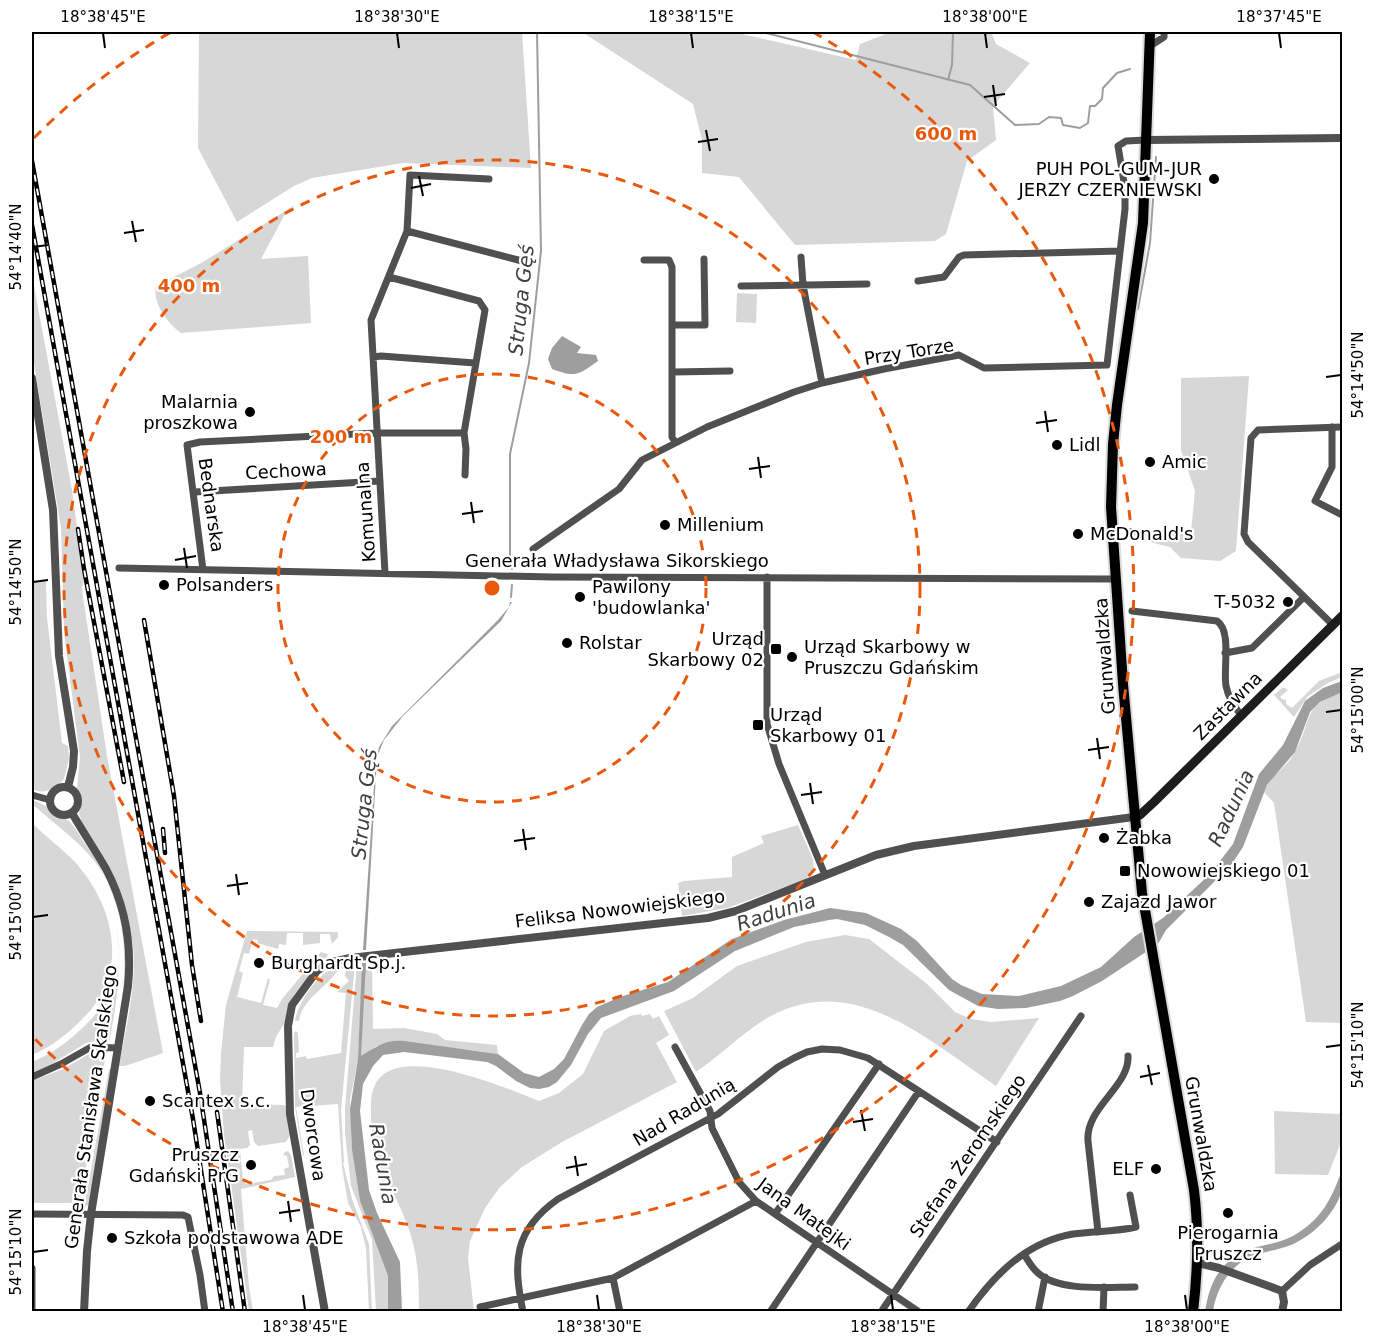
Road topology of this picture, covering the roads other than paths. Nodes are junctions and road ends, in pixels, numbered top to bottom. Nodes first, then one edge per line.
1 (1143, 32) edge
2 (1150, 32) edge
3 (1164, 34) edge
4 (1150, 46) junction
5 (1146, 83) junction
6 (1342, 138) edge
7 (1146, 140) junction
8 (489, 178) dead end
9 (406, 231) junction
10 (1120, 251) junction
11 (801, 257) dead end
12 (704, 259) dead end
13 (644, 260) dead end
14 (522, 261) dead end
15 (389, 277) junction
16 (918, 281) dead end
17 (867, 284) dead end
18 (802, 285) junction
19 (741, 286) dead end
20 (673, 325) junction
21 (373, 357) junction
22 (475, 363) junction
23 (730, 371) dead end
24 (673, 372) junction
25 (32, 378) edge
26 (822, 383) junction
27 (1332, 427) junction
28 (1342, 427) edge
29 (376, 433) junction
30 (464, 433) junction
31 (675, 442) junction
32 (465, 475) dead end
33 (380, 481) junction
34 (195, 492) junction
35 (1342, 514) edge
36 (533, 549) dead end
37 (119, 568) dead end
38 (203, 570) junction
39 (385, 573) junction
40 (767, 577) junction
41 (1116, 579) junction
42 (1304, 597) junction
43 (1132, 611) dead end
44 (1342, 616) edge
45 (1333, 625) junction
46 (1225, 653) junction
47 (1242, 716) junction
48 (68, 787) junction
49 (32, 795) edge
50 (50, 800) junction
51 (72, 813) junction
52 (1134, 817) junction
53 (825, 875) junction
54 (350, 958) joint
55 (1080, 1016) dead end
56 (675, 1047) dead end
57 (118, 1048) junction
58 (1128, 1056) dead end
59 (879, 1064) junction
60 (32, 1077) edge
61 (919, 1091) junction
62 (711, 1118) junction
63 (997, 1142) junction
64 (1131, 1195) dead end
65 (756, 1201) junction
66 (32, 1214) edge
67 (91, 1214) junction
68 (775, 1214) junction
69 (1098, 1232) junction
70 (817, 1243) junction
71 (1342, 1244) edge
72 (1024, 1254) junction
73 (1198, 1263) junction
74 (32, 1268) edge
75 (1045, 1277) junction
76 (613, 1278) junction
77 (1104, 1287) junction
78 (1135, 1287) dead end
79 (1282, 1291) junction
80 (892, 1294) junction
81 (520, 1298) junction
82 (480, 1307) dead end
83 (32, 1311) edge
84 (84, 1311) edge
85 (205, 1311) edge
86 (325, 1311) edge
87 (523, 1311) edge
88 (620, 1311) edge
89 (770, 1311) edge
90 (881, 1311) edge
91 (919, 1311) edge
92 (968, 1311) edge
93 (1038, 1311) edge
94 (1102, 1311) edge
95 (1193, 1311) edge
96 (1282, 1311) edge

1 - 5 main road, Grunwaldzka
2 - 4 main road, Grunwaldzka
3 - 4 street
4 - 5 main road, Grunwaldzka
5 - 7 main road, Grunwaldzka
6 - 7 street
7 - 10 street
7 - 41 main road, Grunwaldzka
8 - 9 street, Komunalna
9 - 14 street
9 - 15 street, Komunalna
10 - 16 street
10 - 26 street, Przy Torze
11 - 18 street
12 - 20 street
13 - 20 street
15 - 21 street, Komunalna
15 - 22 street
17 - 18 street
18 - 19 street
18 - 26 street
20 - 24 street
21 - 22 street
21 - 29 street, Komunalna
22 - 30 street
23 - 24 street
24 - 31 street
25 - 48 street
26 - 31 street, Przy Torze
27 - 28 street
27 - 35 street
27 - 42 street
29 - 30 street
29 - 33 street, Komunalna
29 - 34 street, Bednarska
30 - 32 street
31 - 36 street, Przy Torze
33 - 34 street, Cechowa
33 - 39 street, Komunalna
34 - 38 street, Bednarska
37 - 38 street, Generała Władysława Sikorskiego
38 - 39 street, Generała Władysława Sikorskiego
39 - 40 street, Generała Władysława Sikorskiego
40 - 41 street, Generała Władysława Sikorskiego
40 - 53 street
41 - 52 main road, Grunwaldzka
42 - 45 street
42 - 46 street
43 - 46 street
44 - 45 main road, Zastawna
45 - 47 main road, Zastawna
46 - 47 street
47 - 52 main road, Zastawna
48 - 50 street
48 - 51 street, Generała Stanisława Skalskiego
49 - 50 street
50 - 51 street
51 - 57 street, Generała Stanisława Skalskiego
52 - 53 street, Feliksa Nowowiejskiego
52 - 73 main road, Grunwaldzka
53 - 54 street, Feliksa Nowowiejskiego
54 - 86 street, Dworcowa
55 - 63 street, Stefana Żeromskiego
56 - 62 street, Jana Matejki
57 - 60 street
57 - 67 street, Generała Stanisława Skalskiego
58 - 69 street
59 - 61 street, Nad Radunią
59 - 62 street, Nad Radunią
59 - 68 street
61 - 63 street, Nad Radunią
61 - 70 street
62 - 65 street, Jana Matejki
62 - 81 street, Nad Radunią
63 - 80 street, Stefana Żeromskiego
64 - 69 street
65 - 68 street, Jana Matejki
65 - 76 street
66 - 67 street
67 - 84 street, Generała Stanisława Skalskiego
67 - 85 street
68 - 70 street, Jana Matejki
69 - 72 street
70 - 80 street, Jana Matejki
70 - 89 street
71 - 79 street
72 - 75 street
72 - 92 street
73 - 79 street
73 - 95 main road, Grunwaldzka
74 - 83 street
75 - 77 street
75 - 93 street
76 - 81 street
76 - 88 street
77 - 78 street
77 - 94 street
79 - 96 street
80 - 90 street, Stefana Żeromskiego
80 - 91 street, Jana Matejki
81 - 82 street
81 - 87 street, Nad Radunią

